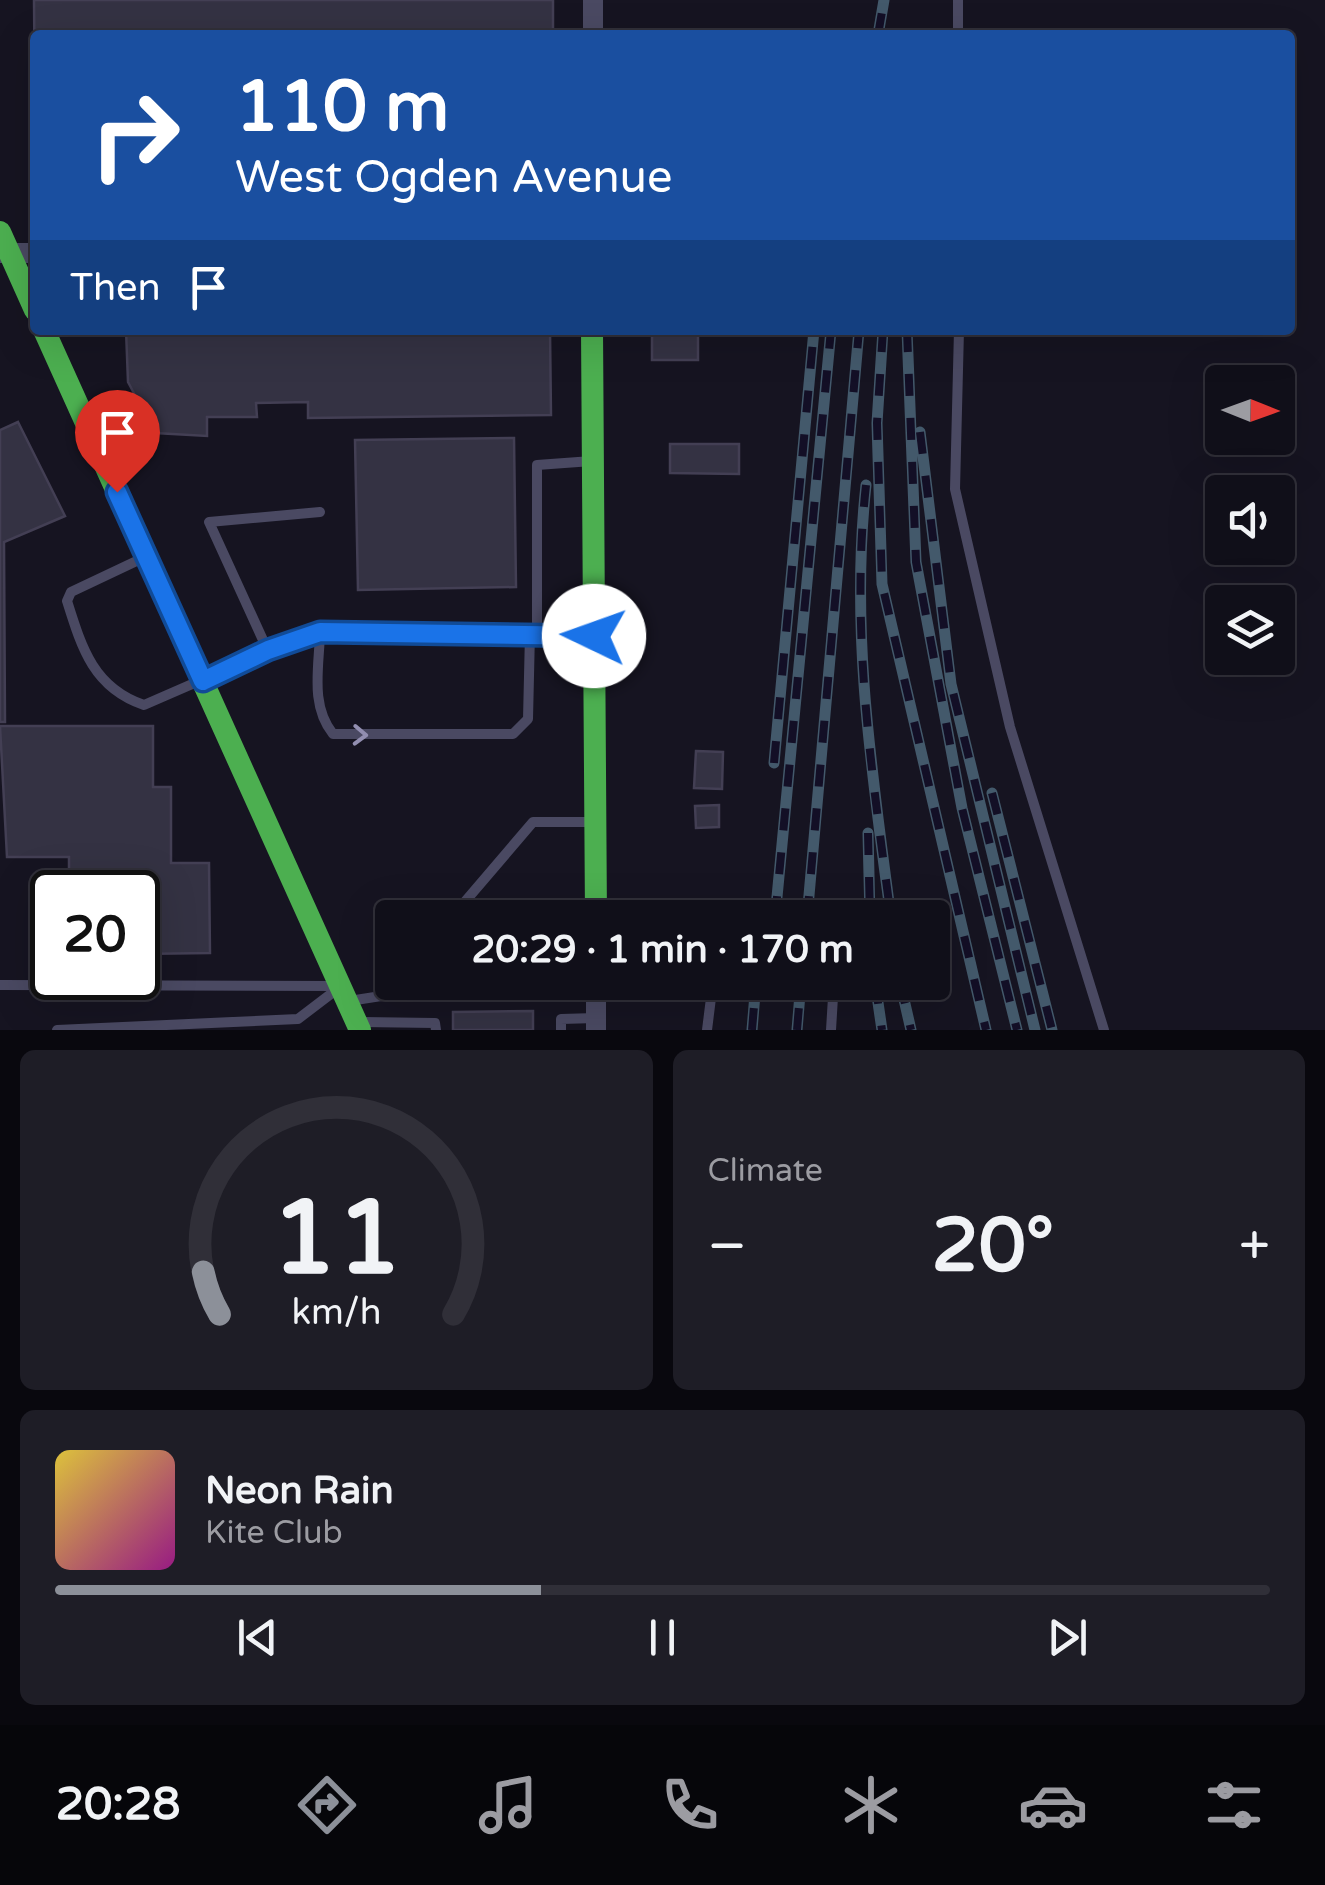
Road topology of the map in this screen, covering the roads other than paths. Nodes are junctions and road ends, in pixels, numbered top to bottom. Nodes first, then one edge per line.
1 (593, 0) edge
2 (958, 0) edge
3 (593, 30) edge
4 (958, 30) edge
5 (3, 246) edge
6 (30, 251) edge
7 (30, 300) edge
8 (46, 335) edge
9 (592, 335) edge
10 (959, 335) edge
11 (593, 461) junction
12 (320, 512) dead end
13 (146, 556) junction
14 (320, 632) junction
15 (534, 633) junction
16 (594, 636) junction
17 (268, 650) junction
18 (203, 681) junction
19 (595, 822) junction
20 (466, 900) edge
21 (596, 900) edge
22 (0, 985) edge
23 (386, 1000) edge
24 (711, 1000) edge
25 (834, 1000) edge
26 (351, 1010) edge
27 (596, 1024) edge
28 (56, 1030) edge
29 (436, 1030) edge
30 (561, 1030) edge
31 (707, 1030) edge
32 (832, 1030) edge
33 (1104, 1030) edge

1 - 3 street
2 - 4 lane
5 - 6 street
5 - 7 main road
8 - 13 main road
9 - 11 main road
10 - 33 lane
11 - 15 lane
11 - 16 main road
12 - 17 lane
13 - 18 main road
13 - 18 lane
14 - 15 lane
14 -> 15 lane
14 - 17 lane
15 - 16 lane
16 - 19 main road
17 - 18 lane
18 - 26 main road
19 - 20 lane
19 - 21 main road
22 - 26 lane
23 - 26 lane
24 - 31 lane
25 - 32 lane
26 - 28 lane
26 - 29 lane
27 - 30 lane

